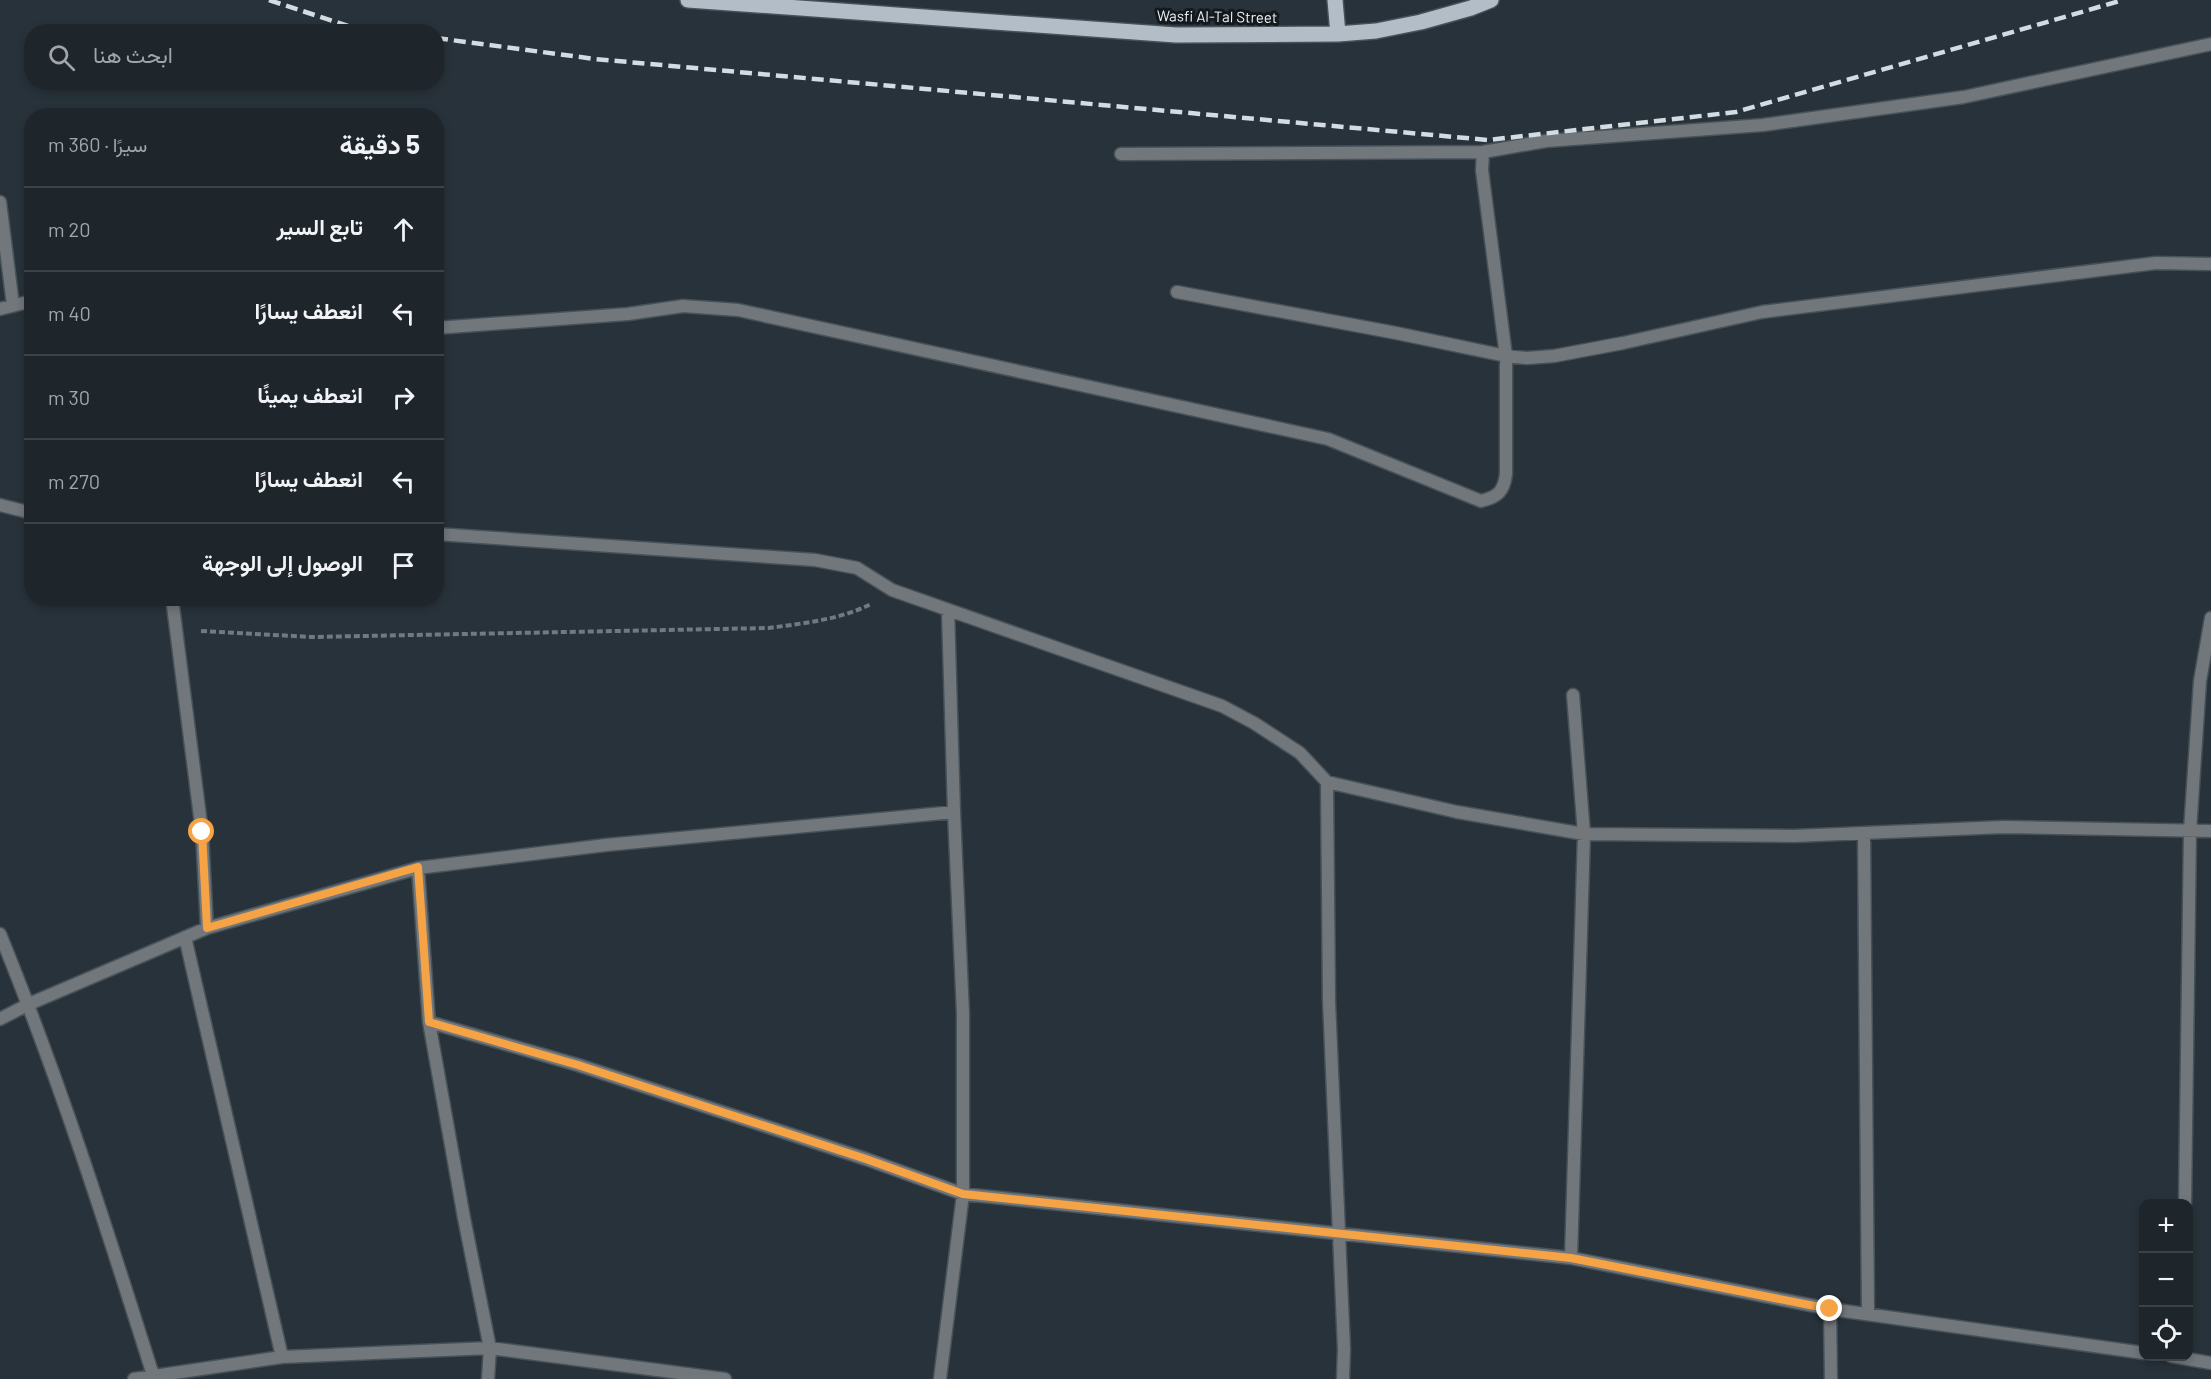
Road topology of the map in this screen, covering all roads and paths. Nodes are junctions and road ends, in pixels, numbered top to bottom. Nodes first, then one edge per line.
1 (688, 0) edge
2 (1335, 0) edge
3 (1491, 0) edge
4 (1338, 34) junction
5 (2211, 44) edge
6 (1483, 152) junction
7 (1121, 154) dead end
8 (0, 202) edge
9 (2211, 264) edge
10 (1178, 292) dead end
11 (24, 303) edge
12 (13, 305) junction
13 (0, 309) edge
14 (444, 327) edge
15 (1506, 356) junction
16 (0, 506) edge
17 (24, 511) edge
18 (444, 535) edge
19 (892, 590) junction
20 (173, 606) edge
21 (948, 611) junction
22 (2211, 618) edge
23 (175, 630) junction
24 (1573, 695) dead end
25 (1327, 782) junction
26 (954, 812) junction
27 (2190, 831) junction
28 (2211, 831) edge
29 (1864, 833) junction
30 (1584, 834) junction
31 (418, 867) junction
32 (207, 928) junction
33 (0, 934) edge
34 (185, 937) junction
35 (29, 1004) junction
36 (0, 1019) edge
37 (429, 1022) junction
38 (963, 1194) junction
39 (2185, 1199) edge
40 (1339, 1233) junction
41 (1571, 1258) junction
42 (1830, 1309) junction
43 (1868, 1314) junction
44 (490, 1348) junction
45 (2139, 1352) edge
46 (282, 1357) junction
47 (2193, 1360) edge
48 (2211, 1363) edge
49 (153, 1375) junction
50 (134, 1379) edge
51 (488, 1379) edge
52 (725, 1379) edge
53 (940, 1379) edge
54 (1343, 1379) edge
55 (1831, 1379) edge

1 - 4 main road, Wasfi Al-Tal Street
2 - 4 main road
3 - 4 main road, Wasfi Al-Tal Street
5 - 6 street
6 - 7 street
6 - 15 street
8 - 12 street
9 - 15 street
10 - 15 street
11 - 12 street
12 - 13 street
14 - 15 street
16 - 17 street
18 - 19 street
19 - 21 street
19 - 23 path
20 - 23 street
21 - 25 street
21 - 26 street
22 - 27 street
23 - 32 street
24 - 30 street
25 - 30 street
25 - 40 street
26 - 31 street
26 - 38 street
27 - 28 street
27 - 29 street
27 - 39 street
29 - 30 street
29 - 43 street
30 - 41 street
31 - 32 street
31 - 37 street
32 - 34 street
33 - 35 street
34 - 35 street
34 - 46 street
35 - 36 street
35 - 49 street
37 - 38 street
37 - 44 street
38 - 40 street
38 - 53 street
40 - 41 street
40 - 54 street
41 - 42 street
42 - 43 street
42 - 55 street
43 - 45 street
44 - 46 street
44 - 51 street
44 - 52 street
46 - 49 street
47 - 48 street
49 - 50 street

